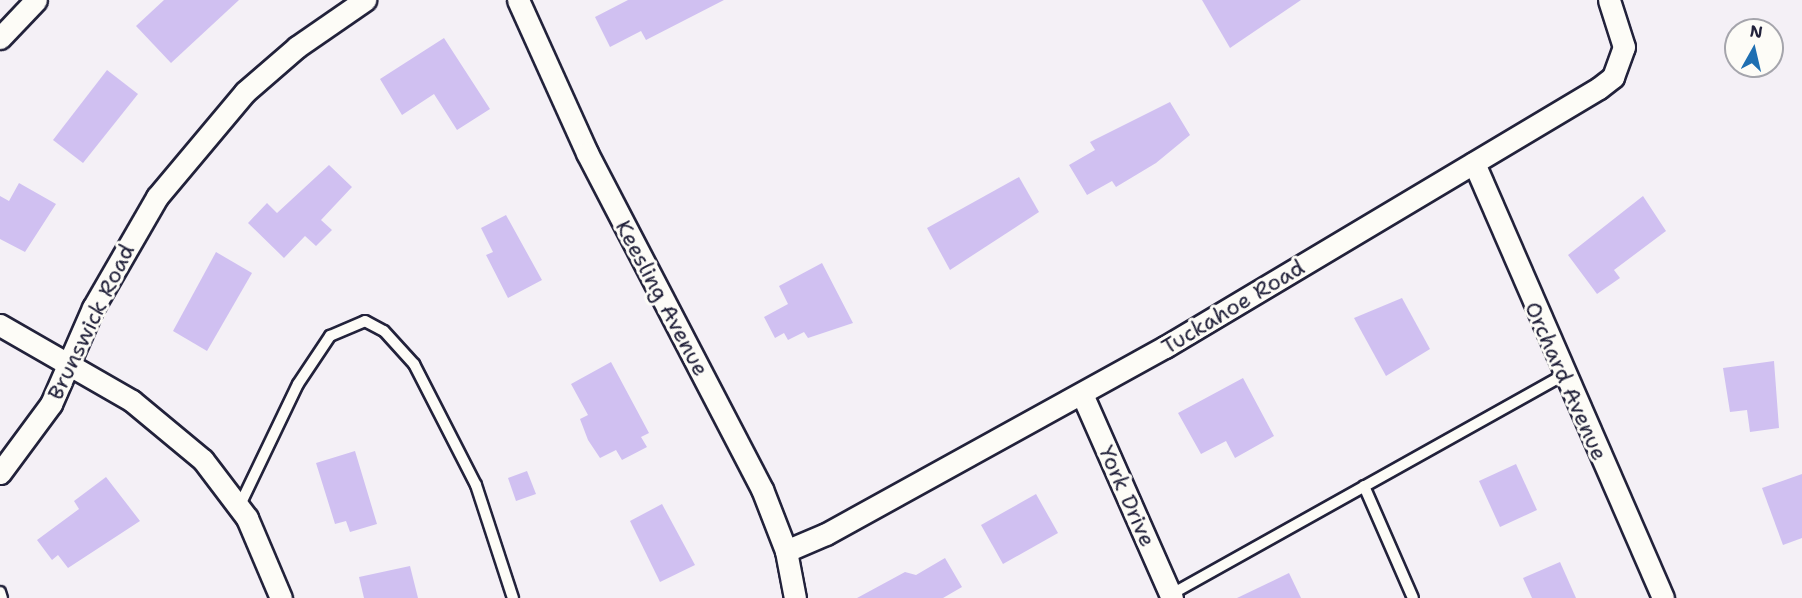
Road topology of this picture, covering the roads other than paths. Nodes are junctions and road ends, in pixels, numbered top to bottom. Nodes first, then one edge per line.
1 (36, 0) edge
2 (365, 0) edge
3 (518, 0) edge
4 (1612, 8) edge
5 (0, 38) edge
6 (1474, 163) junction
7 (0, 325) edge
8 (70, 365) junction
9 (1563, 375) junction
10 (1082, 394) junction
11 (0, 473) edge
12 (1364, 486) junction
13 (239, 507) junction
14 (786, 550) junction
15 (0, 592) edge
16 (1171, 596) edge
17 (3, 598) edge
18 (281, 598) edge
19 (513, 598) edge
20 (795, 598) edge
21 (1413, 598) edge
22 (1662, 598) edge

1 - 5 street
2 - 8 street, Brunswick Road
3 - 14 street, Keesling Avenue
4 - 6 street, Tuckahoe Road
6 - 9 street, Orchard Avenue
6 - 10 street, Tuckahoe Road
7 - 8 street
8 - 11 street, Brunswick Road
8 - 13 street
9 - 12 lane
9 - 22 street, Orchard Avenue
10 - 14 street, Tuckahoe Road
10 - 16 street, York Drive
12 - 16 lane
12 - 21 lane
13 - 18 street
13 - 19 lane
14 - 20 street, Keesling Avenue
15 - 17 lane

